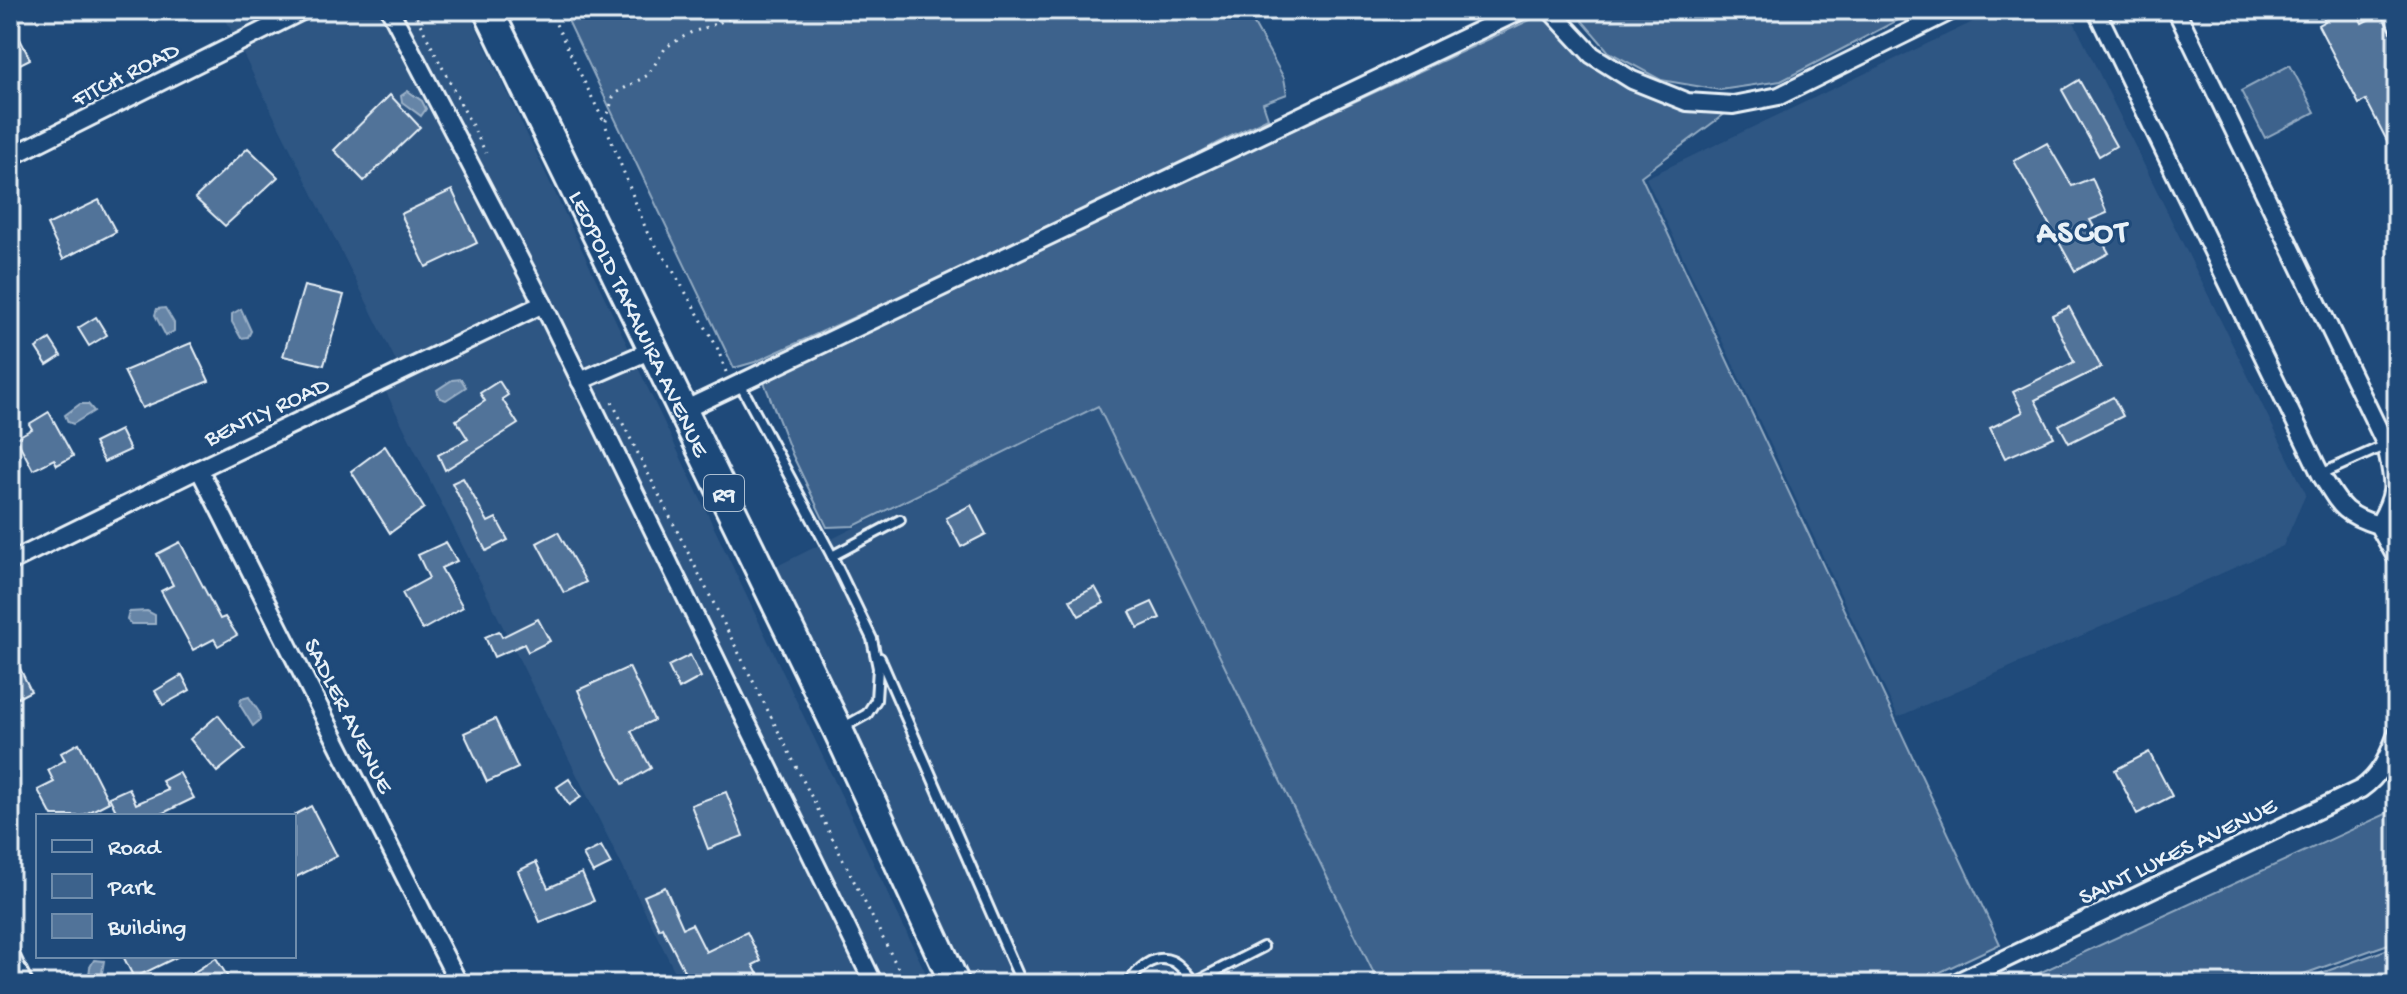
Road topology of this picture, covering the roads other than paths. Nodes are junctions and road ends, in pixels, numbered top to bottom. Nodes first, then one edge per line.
1 (304, 10) edge
2 (390, 10) edge
3 (488, 10) edge
4 (1522, 10) edge
5 (1550, 10) edge
6 (1953, 10) edge
7 (2096, 10) edge
8 (2176, 10) edge
9 (10, 157) edge
10 (543, 304) junction
11 (654, 349) junction
12 (580, 381) junction
13 (737, 385) junction
14 (684, 410) junction
15 (2392, 442) edge
16 (199, 469) junction
17 (2321, 475) junction
18 (900, 520) dead end
19 (2378, 525) junction
20 (832, 556) junction
21 (2397, 559) edge
22 (10, 562) edge
23 (872, 639) junction
24 (838, 730) junction
25 (2397, 734) edge
26 (1263, 947) dead end
27 (10, 955) edge
28 (951, 982) edge
29 (1195, 983) edge
30 (24, 984) edge
31 (459, 984) edge
32 (874, 984) edge
33 (1022, 984) edge
34 (1129, 984) edge
35 (1953, 984) edge

1 - 9 street, FITCH ROAD
2 - 10 street
3 - 11 highway, LEOPOLD TAKAWIRA AVENUE / R9
4 - 13 street
5 - 6 street
7 - 17 street
8 - 15 street
10 - 12 street
10 - 16 street, BENTLY ROAD
11 - 12 street
11 - 14 highway, LEOPOLD TAKAWIRA AVENUE / R9
12 - 32 street
13 - 14 street
13 - 20 lane
14 - 24 highway, LEOPOLD TAKAWIRA AVENUE / R9
15 - 17 lane
15 - 19 street
16 - 22 street, BENTLY ROAD
16 - 31 street, SADLER AVENUE
17 - 19 street
18 - 20 lane
19 - 21 street
20 - 23 lane
23 - 24 lane
23 - 33 lane
24 - 28 highway, LEOPOLD TAKAWIRA AVENUE / R9
25 - 35 street, SAINT LUKES AVENUE
26 - 29 lane
27 - 30 street
29 - 34 lane

